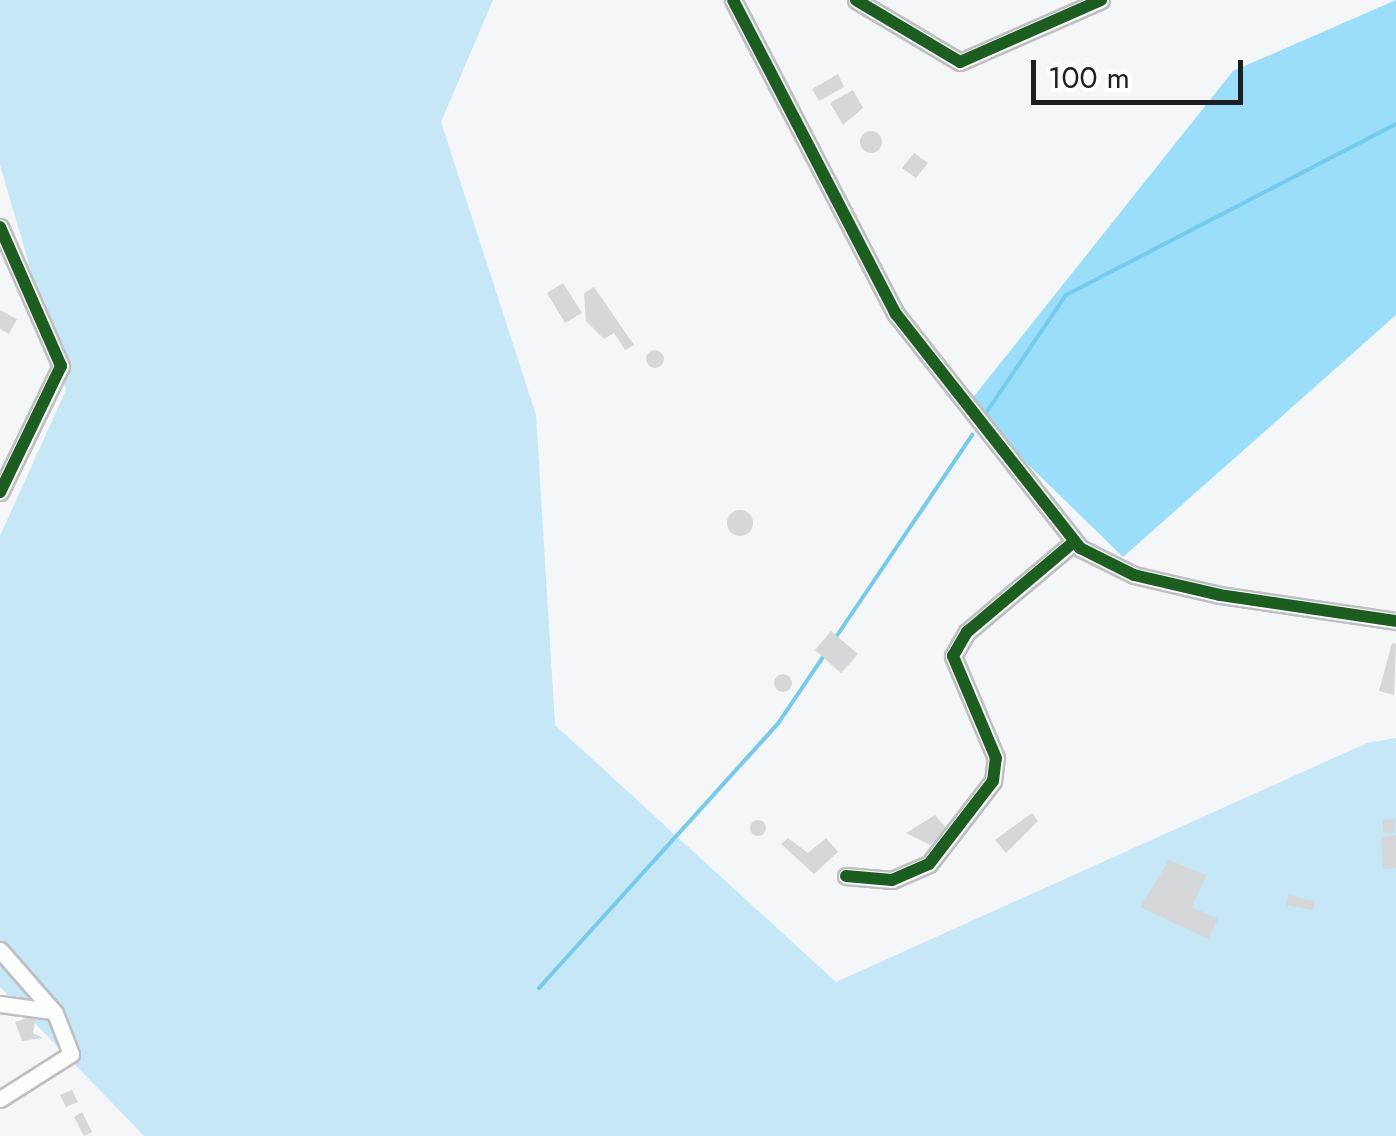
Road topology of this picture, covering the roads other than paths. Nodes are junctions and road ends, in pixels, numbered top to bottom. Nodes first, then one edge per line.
1 (733, 0) edge
2 (856, 0) edge
3 (1101, 0) edge
4 (1, 239) edge
5 (0, 492) edge
6 (1074, 542) junction
7 (1396, 620) edge
8 (846, 876) dead end
9 (0, 950) edge
10 (0, 1004) edge
11 (55, 1013) junction
12 (0, 1099) edge

1 - 6 street
2 - 3 street
4 - 5 street
6 - 7 street
6 - 8 street
9 - 11 street
10 - 11 street
11 - 12 street

